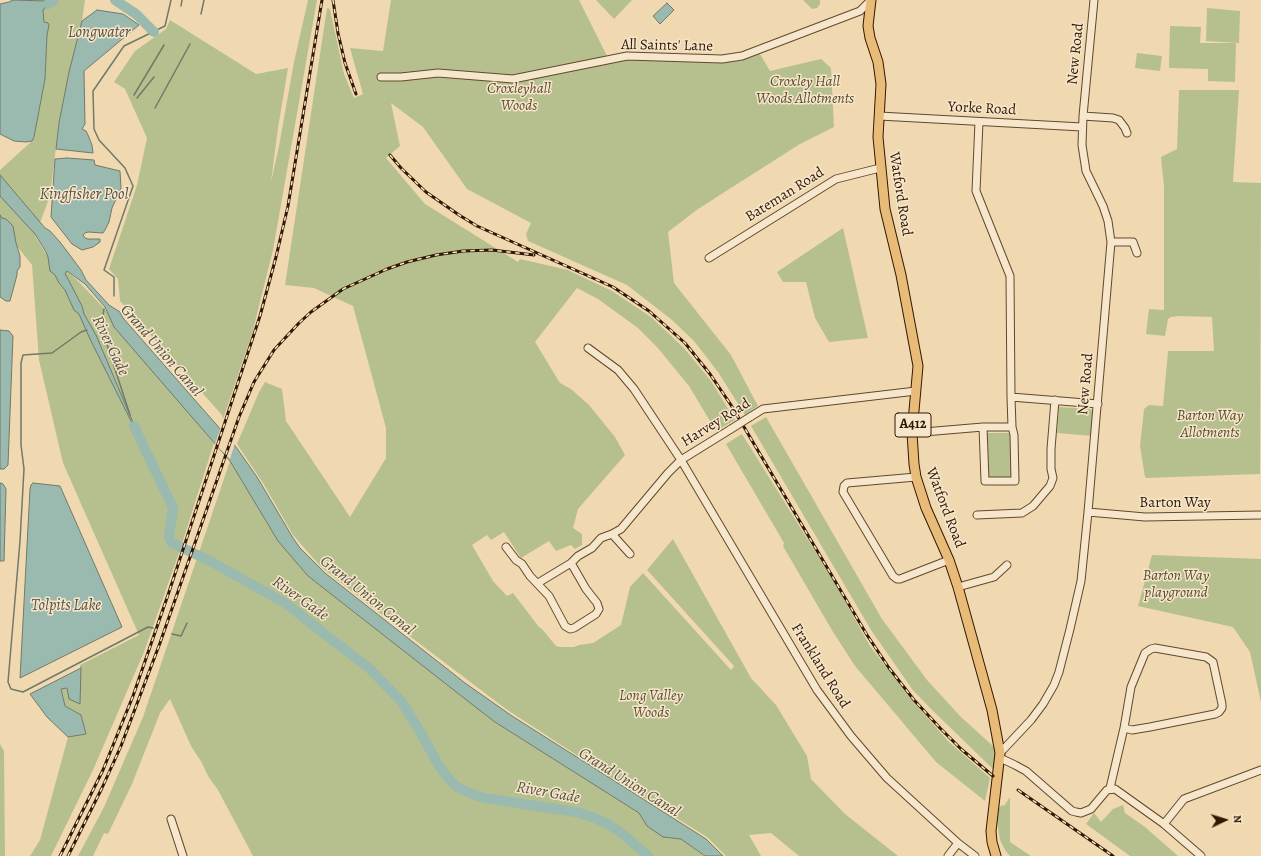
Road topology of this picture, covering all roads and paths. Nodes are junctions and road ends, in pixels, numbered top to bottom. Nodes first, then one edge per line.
1 (871, 0) edge
2 (1094, 0) edge
3 (381, 77) dead end
4 (879, 116) junction
5 (1083, 116) junction
6 (979, 122) junction
7 (1082, 127) junction
8 (1126, 133) dead end
9 (880, 168) junction
10 (1111, 242) junction
11 (1137, 253) dead end
12 (709, 258) dead end
13 (588, 348) dead end
14 (916, 391) junction
15 (1011, 398) junction
16 (1055, 400) junction
17 (1098, 404) junction
18 (983, 427) junction
19 (1012, 427) junction
20 (912, 433) junction
21 (681, 460) junction
22 (916, 477) junction
23 (1088, 512) junction
24 (977, 515) dead end
25 (1261, 515) edge
26 (612, 534) junction
27 (506, 547) dead end
28 (630, 554) dead end
29 (949, 560) junction
30 (571, 563) junction
31 (1007, 565) dead end
32 (538, 583) junction
33 (958, 587) junction
34 (1124, 728) junction
35 (1000, 756) junction
36 (1261, 770) edge
37 (1110, 788) junction
38 (171, 819) dead end
39 (1164, 824) junction
40 (958, 843) junction
41 (183, 856) edge
42 (948, 856) edge
43 (975, 856) edge
44 (996, 856) edge
45 (1201, 856) edge

1 - 3 street, All Saints' Lane
1 - 4 main road, Watford Road / A412
2 - 5 street, New Road
4 - 6 street, Yorke Road
4 - 9 main road, Watford Road / A412
5 - 7 street, New Road
5 - 8 street
6 - 7 street, Yorke Road
6 - 15 street
7 - 10 street, New Road
9 - 12 street, Bateman Road
9 - 14 main road, Watford Road / A412
10 - 11 street
10 - 17 street, New Road
13 - 21 street, Frankland Road
14 - 20 main road, Watford Road / A412
14 - 21 street, Harvey Road, bridge
15 - 16 street
15 - 19 street
16 - 17 street
16 - 24 street
17 - 23 street, New Road
18 - 19 street
18 - 19 street
18 - 20 street
20 - 22 main road, Watford Road / A412
21 - 26 street, Harvey Road
21 - 40 street, Frankland Road
22 - 29 main road, Watford Road / A412
22 - 29 street
23 - 25 street, Barton Way
23 - 35 street, New Road
26 - 28 street
26 - 30 street, Harvey Road
27 - 32 street
29 - 33 main road, Watford Road / A412
30 - 32 street, Harvey Road
30 - 32 street
31 - 33 street
33 - 35 main road, Watford Road / A412
34 - 34 street
34 - 37 street
35 - 37 street
35 - 44 main road, Watford Road / A412
36 - 39 street
37 - 39 street
38 - 41 street
39 - 45 street
40 - 42 street
40 - 43 street, Frankland Road

